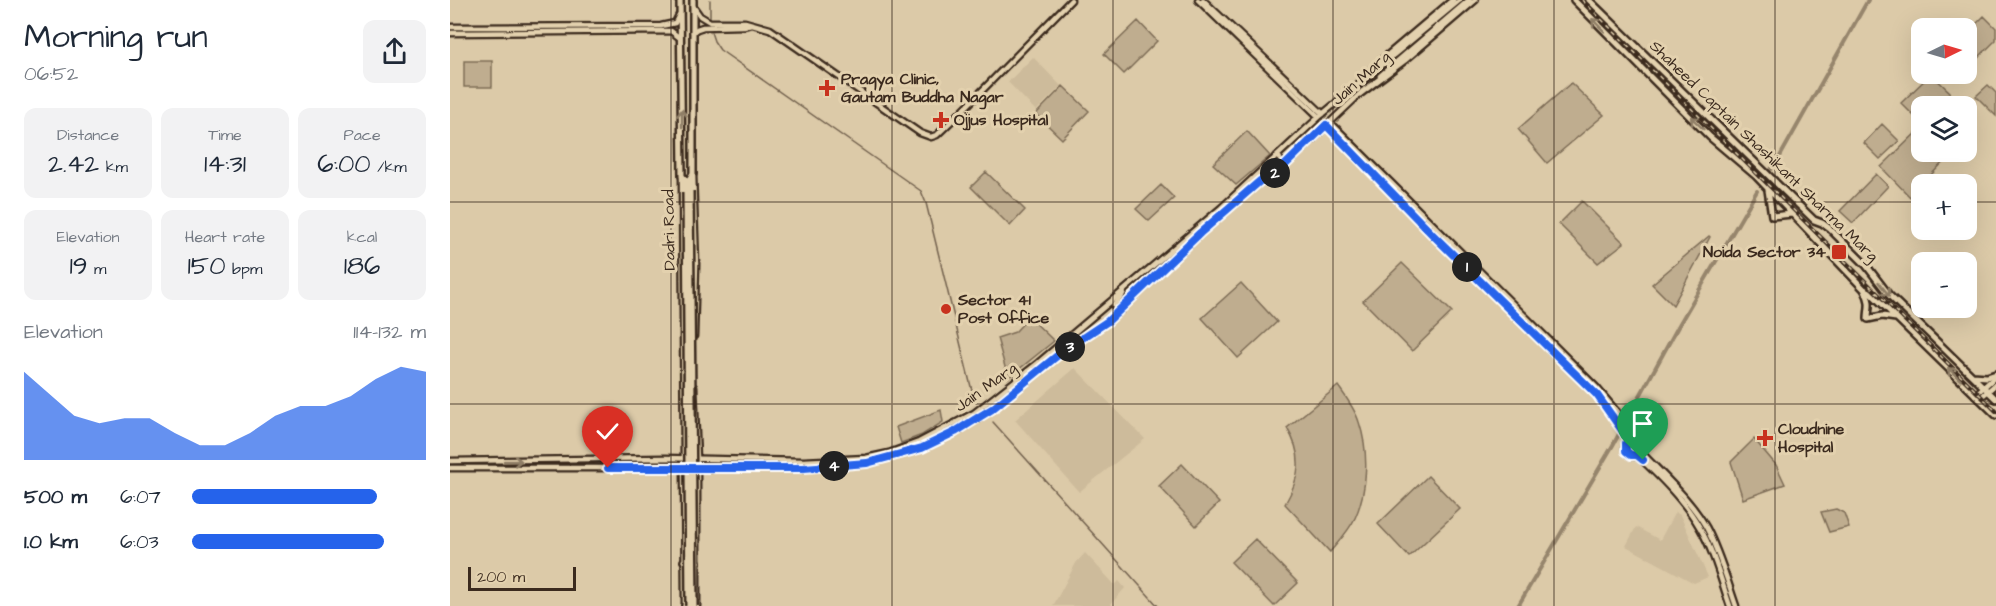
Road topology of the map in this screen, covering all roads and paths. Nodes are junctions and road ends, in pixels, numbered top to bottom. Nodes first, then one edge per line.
1 (1071, 0) edge
2 (1198, 0) edge
3 (1203, 0) edge
4 (1453, 0) edge
5 (1460, 0) edge
6 (1469, 0) edge
7 (1475, 0) edge
8 (1574, 0) edge
9 (1589, 0) edge
10 (680, 3) edge
11 (693, 3) edge
12 (751, 24) junction
13 (450, 27) edge
14 (693, 32) junction
15 (450, 33) edge
16 (1622, 33) junction
17 (1613, 40) junction
18 (682, 43) junction
19 (1653, 64) junction
20 (1646, 74) junction
21 (693, 81) junction
22 (682, 82) junction
23 (1360, 83) junction
24 (1361, 93) junction
25 (1321, 116) junction
26 (1328, 124) junction
27 (1717, 127) junction
28 (1710, 137) junction
29 (1736, 144) junction
30 (1728, 154) junction
31 (1275, 157) junction
32 (693, 174) junction
33 (682, 176) junction
34 (1268, 176) junction
35 (1766, 188) junction
36 (688, 192) junction
37 (1792, 214) junction
38 (1458, 248) junction
39 (695, 254) junction
40 (1453, 254) junction
41 (683, 255) junction
42 (1864, 289) junction
43 (1125, 290) junction
44 (1121, 310) junction
45 (1896, 318) junction
46 (1945, 350) junction
47 (1936, 356) junction
48 (1033, 367) junction
49 (1037, 373) junction
50 (1996, 375) edge
51 (1972, 376) junction
52 (1996, 384) edge
53 (1986, 389) junction
54 (1977, 397) junction
55 (1996, 399) edge
56 (1615, 414) junction
57 (1996, 415) edge
58 (684, 426) junction
59 (695, 427) junction
60 (1631, 439) junction
61 (1639, 454) junction
62 (685, 459) junction
63 (697, 459) junction
64 (450, 461) edge
65 (450, 468) edge
66 (696, 468) junction
67 (685, 469) junction
68 (684, 561) junction
69 (697, 562) junction
70 (686, 606) edge
71 (695, 606) edge
72 (1730, 606) edge
73 (1736, 606) edge

1 - 12 street
2 - 25 street
3 - 25 street
4 - 23 main road
5 - 23 street, Jain Marg
6 - 24 street, Jain Marg
7 - 24 main road
17 -> 8 main road, Shaheed Captain Shashikant Sharma Marg
9 - 16 main road, Shaheed Captain Shashikant Sharma Marg
10 - 13 street
10 - 18 main road, Dadri Road
11 - 12 street
11 - 14 main road, Dadri Road
12 - 14 street
14 - 21 main road, Dadri Road
15 - 18 street
16 - 17 main road
16 - 19 main road, Shaheed Captain Shashikant Sharma Marg
17 - 20 main road, Shaheed Captain Shashikant Sharma Marg
18 - 22 main road, Dadri Road
19 - 20 main road
19 - 27 main road, Shaheed Captain Shashikant Sharma Marg
28 -> 20 main road, Shaheed Captain Shashikant Sharma Marg
21 - 22 main road
21 - 32 main road, Dadri Road
33 -> 22 main road, Dadri Road
23 - 25 street, Jain Marg
24 - 26 street, Jain Marg
25 - 31 street, Jain Marg
26 - 34 street, Jain Marg
26 - 38 street
26 - 40 street
27 - 28 main road
27 - 29 main road, Shaheed Captain Shashikant Sharma Marg
28 - 30 main road, Shaheed Captain Shashikant Sharma Marg
29 - 30 main road
29 -> 46 main road, Shaheed Captain Shashikant Sharma Marg
30 - 35 main road, Shaheed Captain Shashikant Sharma Marg
31 - 34 street
31 - 43 street, Jain Marg
32 - 36 main road
32 - 39 street, Dadri Road
33 - 36 main road
33 - 41 street, Dadri Road
34 - 44 street, Jain Marg
35 - 37 main road, Shaheed Captain Shashikant Sharma Marg
35 - 37 main road
36 - 70 main road, bridge
36 - 71 main road, bridge
37 - 42 main road, Shaheed Captain Shashikant Sharma Marg
38 - 40 street
38 - 56 street
39 - 41 street
39 - 59 street, Dadri Road
40 - 56 street
41 - 58 street, Dadri Road
42 - 45 main road, Shaheed Captain Shashikant Sharma Marg
42 - 45 main road
43 - 44 street
43 - 48 street, Jain Marg
44 - 49 street, Jain Marg
45 - 47 main road, Shaheed Captain Shashikant Sharma Marg
46 - 47 main road
46 - 51 main road, Shaheed Captain Shashikant Sharma Marg
54 -> 47 main road, Shaheed Captain Shashikant Sharma Marg
48 - 49 street
48 - 63 street, Jain Marg
49 - 66 street, Jain Marg
50 - 51 main road
50 - 53 street
51 - 53 main road, Shaheed Captain Shashikant Sharma Marg
52 - 53 street
53 - 54 street
53 - 55 main road, Shaheed Captain Shashikant Sharma Marg
54 - 57 main road, Shaheed Captain Shashikant Sharma Marg
56 - 60 street
58 - 59 street
58 - 62 street, Dadri Road
59 - 63 street, Dadri Road
60 - 61 street
60 - 61 street
61 - 72 street
61 - 73 street
62 - 63 street, Jain Marg
64 -> 62 street, Jain Marg
62 - 67 street, Dadri Road
63 - 66 street, Dadri Road
65 - 67 street, Jain Marg
66 - 67 street, Jain Marg
66 - 69 street
67 - 68 street
68 - 69 main road
68 - 70 street
69 - 71 street

